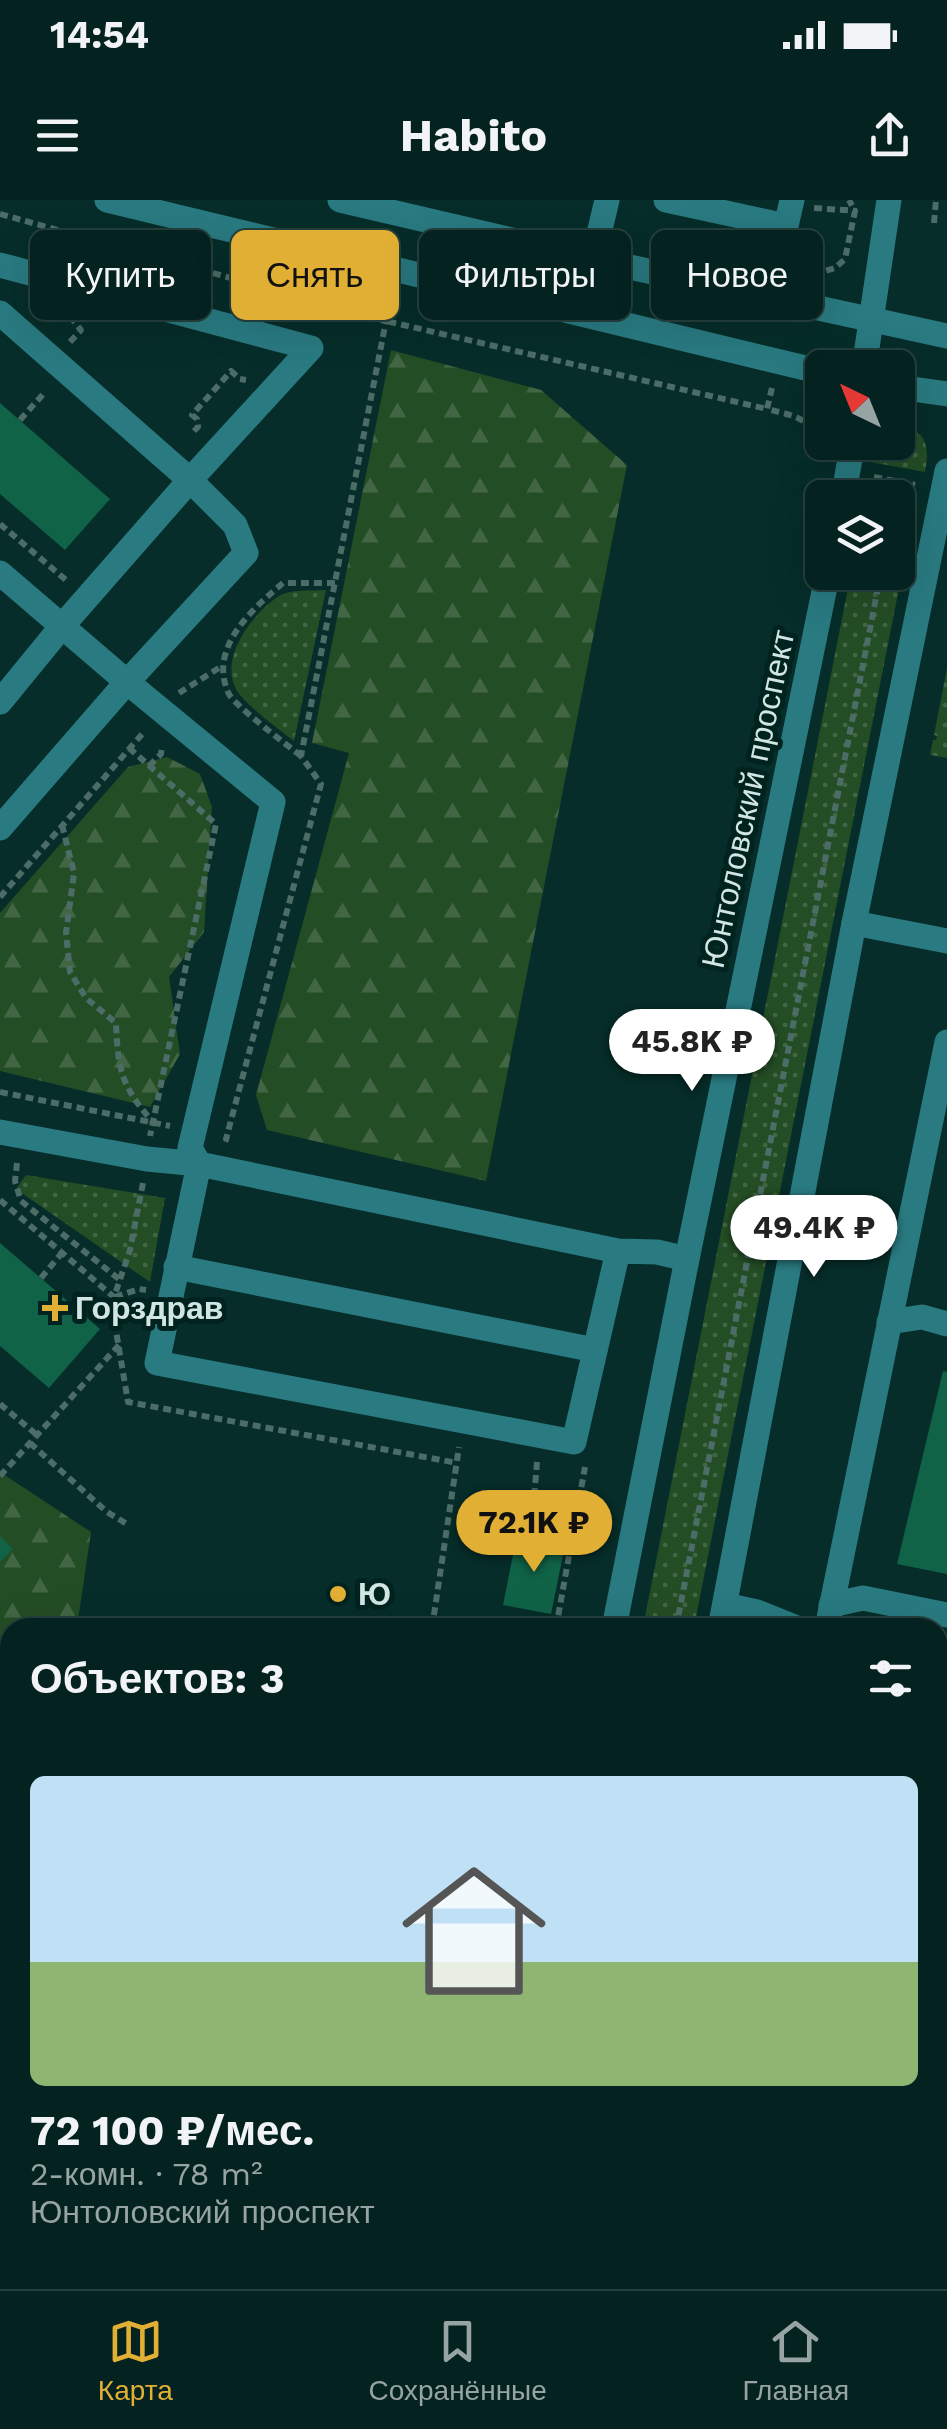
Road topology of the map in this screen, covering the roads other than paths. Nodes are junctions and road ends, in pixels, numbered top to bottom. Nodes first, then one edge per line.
1 (107, 200) edge
2 (340, 200) edge
3 (607, 200) edge
4 (666, 200) edge
5 (792, 200) edge
6 (889, 200) edge
7 (469, 230) edge
8 (600, 230) edge
9 (0, 265) edge
10 (631, 267) edge
11 (0, 313) edge
12 (873, 320) junction
13 (947, 336) edge
14 (867, 350) edge
15 (805, 368) edge
16 (915, 389) edge
17 (947, 394) edge
18 (947, 471) edge
19 (190, 480) junction
20 (0, 573) edge
21 (824, 590) edge
22 (55, 619) junction
23 (127, 682) junction
24 (0, 702) edge
25 (0, 828) edge
26 (854, 923) junction
27 (947, 942) edge
28 (946, 1052) edge
29 (0, 1132) edge
30 (205, 1166) junction
31 (618, 1251) junction
32 (686, 1259) junction
33 (176, 1267) junction
34 (889, 1322) junction
35 (947, 1324) edge
36 (595, 1350) junction
37 (947, 1615) edge
38 (722, 1616) edge
39 (829, 1616) edge
40 (616, 1618) edge
41 (772, 1618) edge

1 - 15 street
2 - 7 street
3 - 8 street
4 - 5 street
6 - 12 street
9 - 19 street
10 - 12 street
11 - 19 street
12 - 13 street
12 - 14 street
16 - 17 street
18 - 26 street
19 - 22 street
19 - 23 street
20 - 22 street
21 - 32 street, Юнтоловский проспект
22 - 23 street
22 - 24 street
23 - 25 street
23 - 30 street
26 - 27 street
26 - 38 street
28 - 34 street
29 - 30 street
30 - 31 street
30 - 33 street
31 - 32 street
31 - 36 street
32 - 40 street, Юнтоловский проспект
33 - 36 street
33 - 36 street
34 - 35 street
34 - 39 street
37 - 39 street
38 - 41 street

